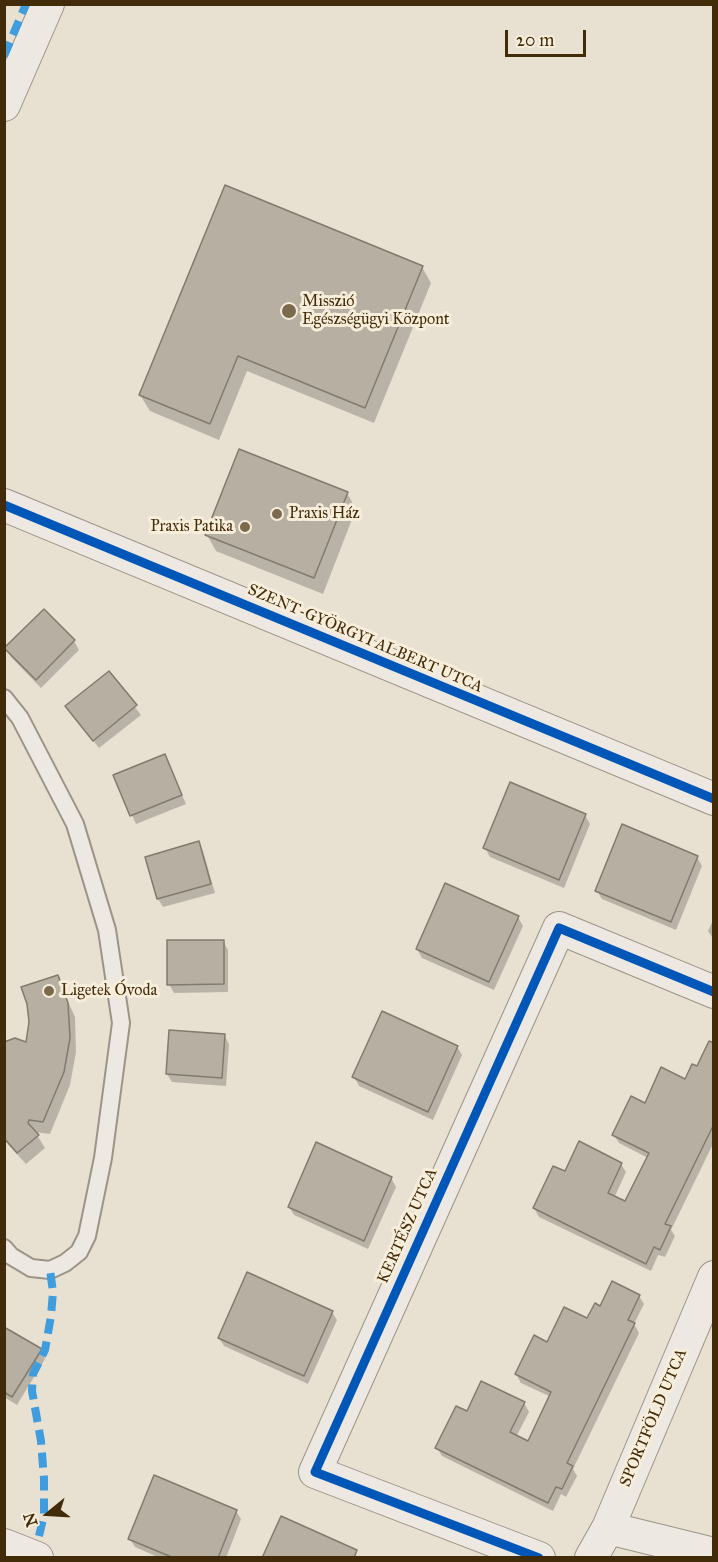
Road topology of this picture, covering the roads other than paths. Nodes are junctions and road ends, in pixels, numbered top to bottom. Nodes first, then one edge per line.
1 (48, 4) edge
2 (4, 105) edge
3 (4, 506) edge
4 (4, 698) edge
5 (714, 799) edge
6 (714, 992) edge
7 (4, 1248) edge
8 (714, 1277) edge
9 (608, 1528) junction
10 (4, 1545) edge
11 (714, 1554) edge
12 (37, 1557) edge
13 (539, 1557) edge
14 (591, 1557) edge

1 - 2 street
3 - 5 street, SZENT-GYÖRGYI ALBERT UTCA
4 - 7 lane
6 - 13 street, KERTÉSZ UTCA
8 - 9 street, SPORTFÖLD UTCA
9 - 11 street
9 - 14 street, SPORTFÖLD UTCA
10 - 12 street

